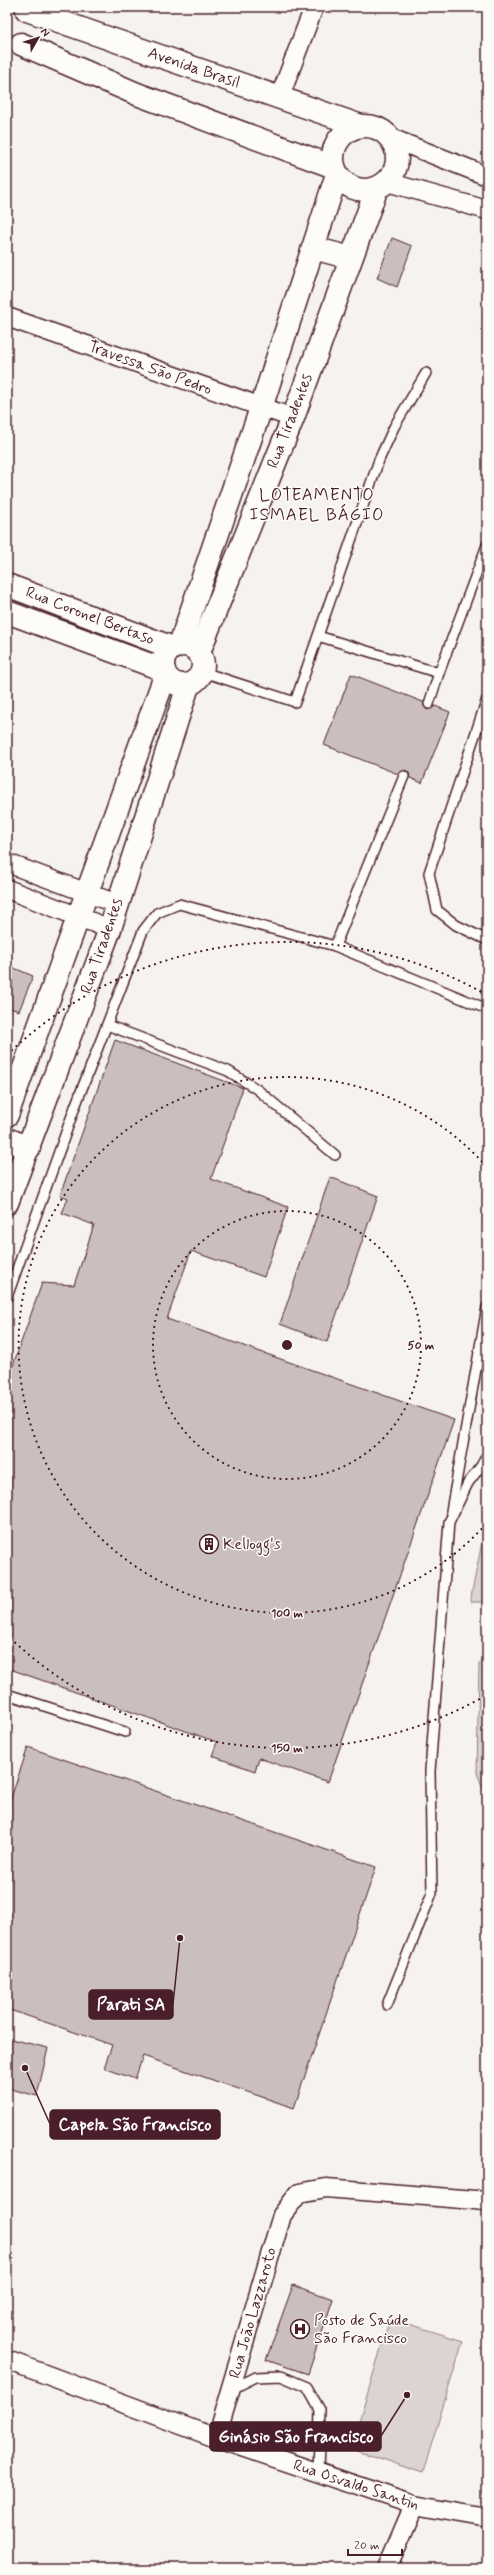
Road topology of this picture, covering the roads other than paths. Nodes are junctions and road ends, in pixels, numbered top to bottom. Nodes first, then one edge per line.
1 (314, 7) edge
2 (26, 8) edge
3 (14, 47) edge
4 (279, 99) junction
5 (361, 126) junction
6 (391, 138) junction
7 (336, 170) junction
8 (487, 176) edge
9 (382, 185) junction
10 (487, 210) edge
11 (313, 248) junction
12 (351, 258) junction
13 (7, 317) edge
14 (426, 373) dead end
15 (261, 408) junction
16 (293, 418) junction
17 (487, 545) edge
18 (7, 585) edge
19 (7, 612) edge
20 (318, 636) junction
21 (189, 660) junction
22 (164, 673) junction
23 (439, 673) junction
24 (487, 699) edge
25 (429, 704) dead end
26 (404, 776) dead end
27 (7, 863) edge
28 (7, 889) edge
29 (87, 892) junction
30 (117, 904) junction
31 (80, 917) junction
32 (110, 929) junction
33 (487, 940) edge
34 (335, 946) junction
35 (487, 1009) edge
36 (107, 1026) junction
37 (7, 1115) edge
38 (7, 1139) edge
39 (29, 1148) junction
40 (335, 1155) dead end
41 (13, 1167) edge
42 (7, 1203) edge
43 (7, 1297) edge
44 (487, 1307) edge
45 (487, 1455) edge
46 (450, 1522) junction
47 (7, 1694) edge
48 (125, 1732) dead end
49 (387, 2005) dead end
50 (487, 2200) edge
51 (7, 2360) edge
52 (230, 2390) junction
53 (216, 2438) junction
54 (318, 2473) junction
55 (414, 2505) junction
56 (482, 2517) dead end
57 (387, 2568) edge

1 - 4 street
2 - 3 main road
2 - 4 main road, Avenida Brasil
3 - 7 main road
4 - 5 main road, Avenida Brasil
5 - 6 main road
5 - 7 main road
6 - 8 street
6 - 9 main road
7 - 9 main road
7 - 11 main road, Rua Tiradentes
9 - 10 street
9 - 12 main road, Rua Tiradentes
11 - 12 main road
11 - 15 main road, Rua Tiradentes
12 - 16 main road, Rua Tiradentes
13 - 15 street, Travessa São Pedro
14 - 20 lane
15 - 16 street, Travessa São Pedro
15 - 21 main road, Rua Tiradentes
16 - 21 main road, Rua Tiradentes
17 - 23 lane
18 - 21 main road, Rua Coronel Bertaso
19 - 22 main road, Rua Coronel Bertaso
20 - 21 lane, Rua Coronel Bertaso
20 - 23 lane
21 - 22 main road, Rua Coronel Bertaso
21 - 22 main road, Rua Tiradentes
21 - 30 main road, Rua Tiradentes
22 - 29 main road, Rua Tiradentes
23 - 25 lane
24 - 33 lane
26 - 34 lane
27 - 29 street
28 - 31 street
29 - 30 street
29 - 31 main road, Rua Tiradentes
30 - 32 main road, Rua Tiradentes
31 - 32 street
31 - 37 main road, Rua Tiradentes
32 - 39 main road, Rua Tiradentes
34 - 35 lane
34 - 36 lane
36 - 40 lane
36 - 43 lane
38 - 39 main road
39 - 41 main road, Rua Tiradentes
41 - 42 main road, Rua Tiradentes
44 - 46 lane
45 - 46 lane
46 - 49 lane
47 - 48 lane
50 - 52 street, Rua João Lazzaroto
51 - 53 street, Rua Osvaldo Santin
52 - 53 street, Rua João Lazzaroto
52 - 54 lane
53 - 54 street, Rua Osvaldo Santin
54 - 55 street, Rua Osvaldo Santin
55 - 56 street, Rua Osvaldo Santin
55 - 57 street

